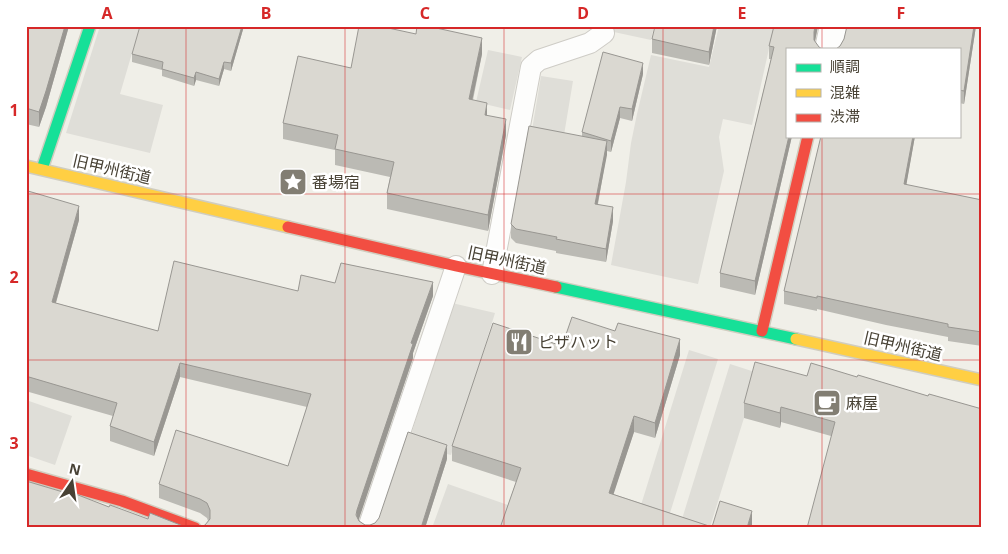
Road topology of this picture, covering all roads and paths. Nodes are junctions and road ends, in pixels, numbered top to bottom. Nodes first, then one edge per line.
1 (90, 26) edge
2 (834, 26) edge
3 (604, 33) dead end
4 (829, 48) edge
5 (808, 138) edge
6 (26, 166) edge
7 (42, 169) junction
8 (456, 266) junction
9 (492, 274) junction
10 (762, 332) junction
11 (982, 380) edge
12 (26, 474) edge
13 (186, 526) edge
14 (368, 528) edge

1 - 7 main road
2 - 4 street
3 - 9 lane
5 - 10 main road
6 - 7 main road, 旧甲州街道
7 - 8 main road, 旧甲州街道
8 - 9 main road, 旧甲州街道
8 - 14 lane
9 - 10 main road, 旧甲州街道
10 - 11 main road, 旧甲州街道
12 - 13 main road

